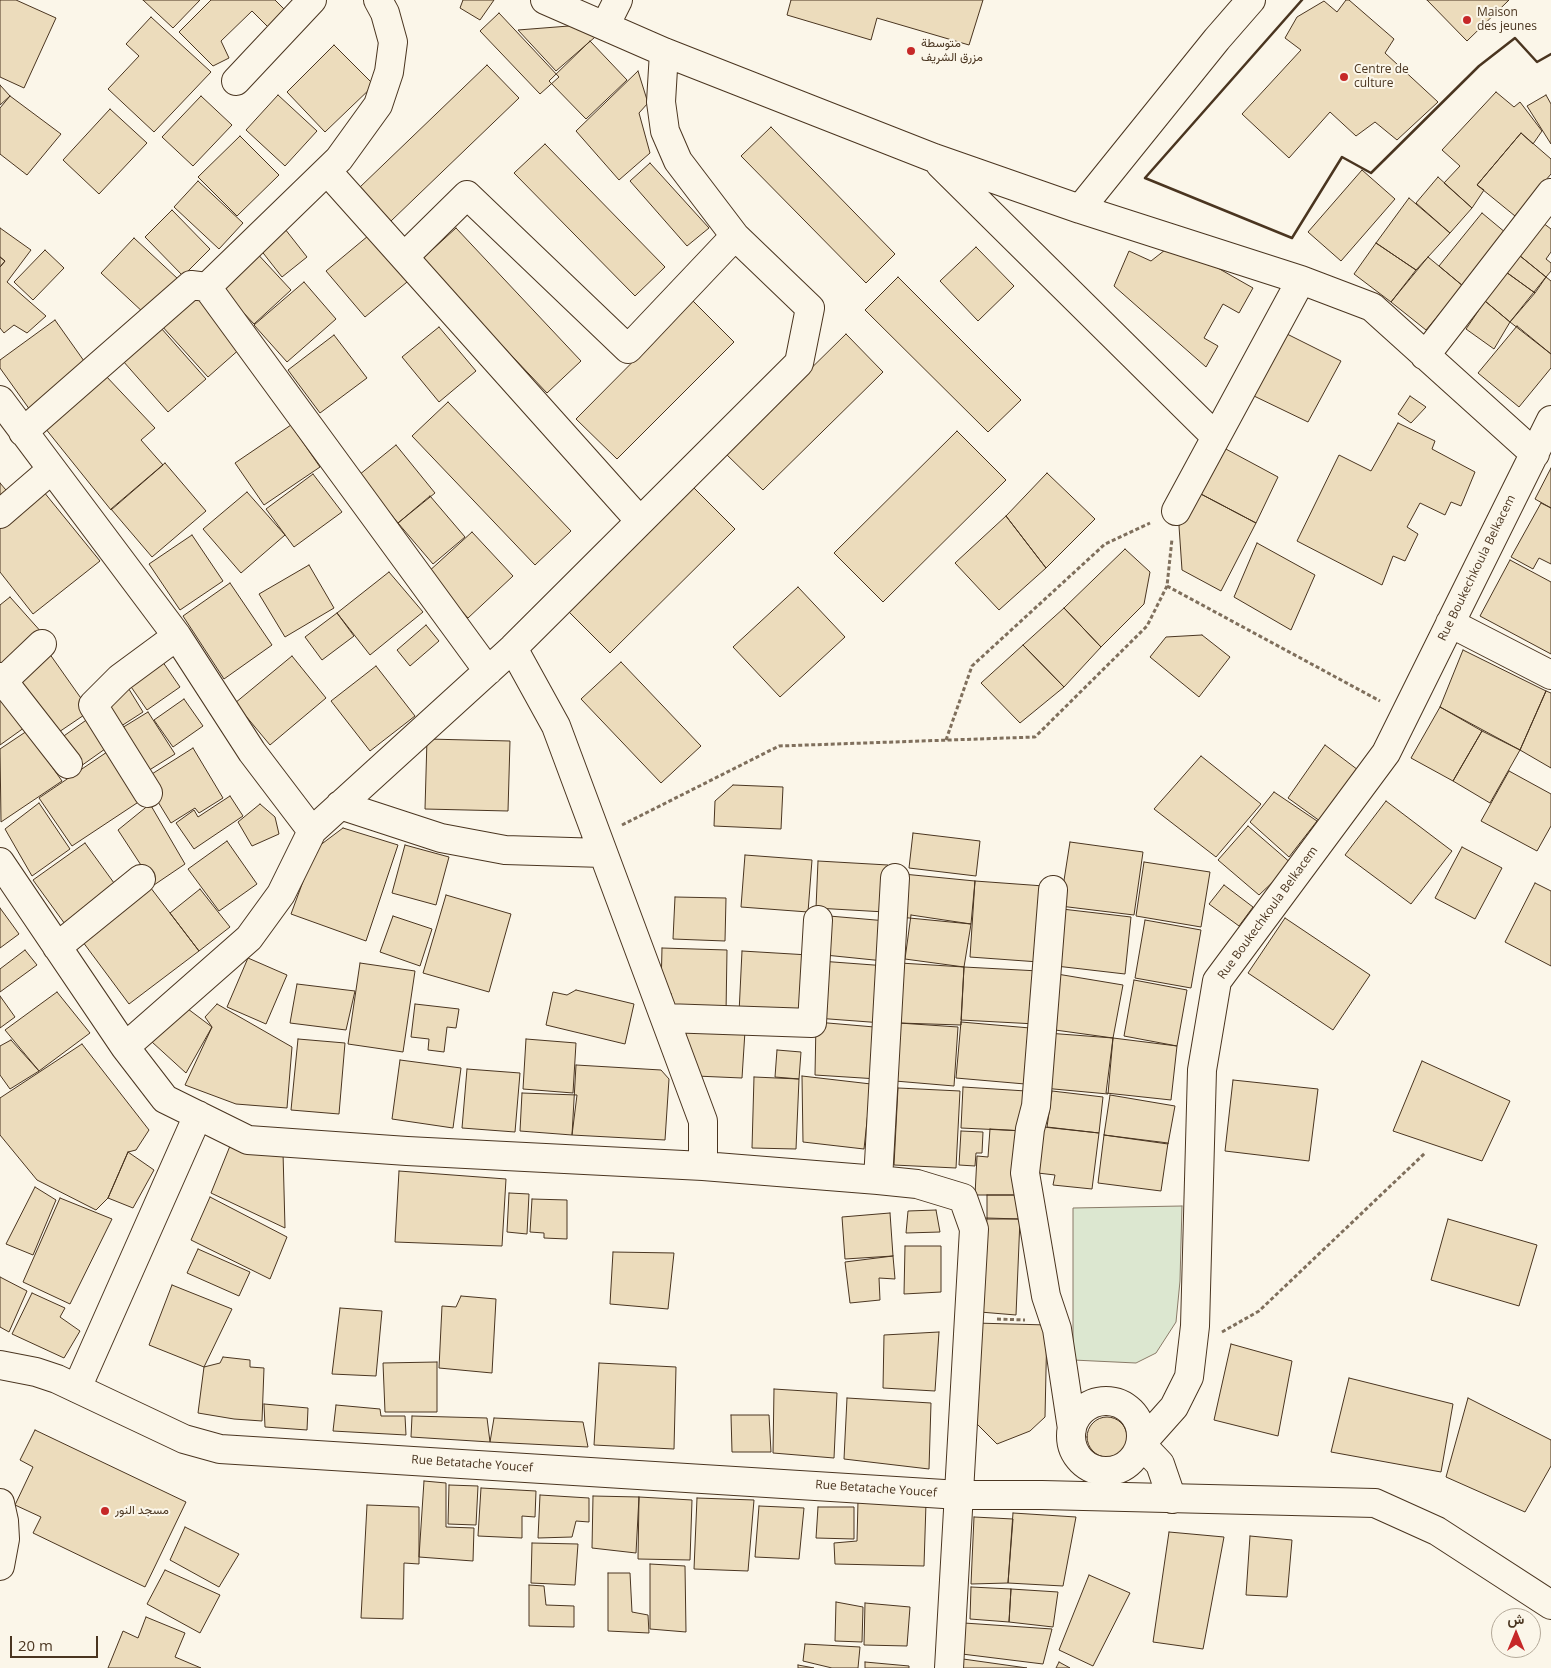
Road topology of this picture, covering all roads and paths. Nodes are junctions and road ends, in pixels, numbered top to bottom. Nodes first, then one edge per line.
1 (312, 0) edge
2 (378, 0) edge
3 (545, 0) edge
4 (618, 0) edge
5 (1251, 0) edge
6 (605, 26) junction
7 (664, 52) junction
8 (236, 80) dead end
9 (934, 158) junction
10 (327, 171) junction
11 (1551, 193) edge
12 (1080, 210) junction
13 (735, 236) junction
14 (404, 257) junction
15 (1301, 280) junction
16 (207, 287) junction
17 (1425, 356) junction
18 (0, 400) edge
19 (1551, 420) edge
20 (23, 432) junction
21 (1216, 437) junction
22 (1534, 454) junction
23 (52, 470) junction
24 (1176, 511) junction
25 (0, 514) edge
26 (640, 521) junction
27 (1167, 586) junction
28 (1450, 623) junction
29 (177, 636) junction
30 (42, 644) dead end
31 (512, 648) junction
32 (488, 671) junction
33 (1551, 675) edge
34 (2, 679) edge
35 (1405, 714) junction
36 (946, 740) junction
37 (68, 764) dead end
38 (148, 793) dead end
39 (340, 805) junction
40 (312, 831) junction
41 (601, 846) junction
42 (0, 862) edge
43 (895, 878) dead end
44 (141, 879) dead end
45 (1053, 890) dead end
46 (818, 920) dead end
47 (57, 947) junction
48 (665, 1018) junction
49 (125, 1047) junction
50 (198, 1115) junction
51 (1425, 1153) dead end
52 (703, 1166) junction
53 (878, 1180) junction
54 (1052, 1314) junction
55 (968, 1319) junction
56 (1191, 1350) junction
57 (0, 1365) edge
58 (77, 1388) junction
59 (1072, 1429) junction
60 (1141, 1444) junction
61 (1104, 1472) junction
62 (960, 1495) junction
63 (1042, 1495) junction
64 (1172, 1498) junction
65 (0, 1503) edge
66 (0, 1566) edge
67 (1551, 1605) edge
68 (949, 1668) edge

1 - 8 street
2 - 10 street
3 - 6 street
4 - 6 street
5 - 12 street
6 - 7 street
7 - 9 street
7 - 13 street
9 - 12 street
9 - 21 street
10 - 14 street
10 - 16 street
11 - 17 street
12 - 15 street
13 - 14 street
13 - 26 street
14 - 26 street
15 - 17 street
15 - 21 street
16 - 20 street
16 - 32 street
17 - 22 street
18 - 20 street
19 - 22 street, Rue Boukechkoula Belkacem
20 - 23 street
21 - 24 street
22 - 28 street, Rue Boukechkoula Belkacem
23 - 25 street
23 - 29 street
24 - 27 path
24 - 36 path
26 - 31 street
27 - 35 path
27 - 36 path
28 - 33 street
28 - 35 street, Rue Boukechkoula Belkacem
29 - 38 street
29 - 40 street
30 - 34 street
31 - 32 street
31 - 41 street
32 - 39 street
34 - 37 street
35 - 56 street, Rue Boukechkoula Belkacem
36 - 41 path
39 - 40 street
39 - 41 street
40 - 49 street
41 - 48 street
42 - 47 street
43 - 53 street
44 - 47 street
45 - 54 street
46 - 48 street
47 - 49 street
48 - 52 street
49 - 50 street
50 - 52 street
50 - 58 street
51 - 56 path
52 - 53 street
53 - 55 street
54 - 55 path
54 - 59 street
55 - 62 street
56 - 60 street, Rue Boukechkoula Belkacem
57 - 58 street, Rue Betatache Youcef
58 - 62 street, Rue Betatache Youcef
59 - 60 street
59 - 61 street
60 - 61 street
60 - 64 street
61 - 63 street
62 - 63 street, Rue Betatache Youcef
62 - 68 street
63 - 64 street, Rue Betatache Youcef
64 - 67 street, Rue Betatache Youcef
65 - 66 street

